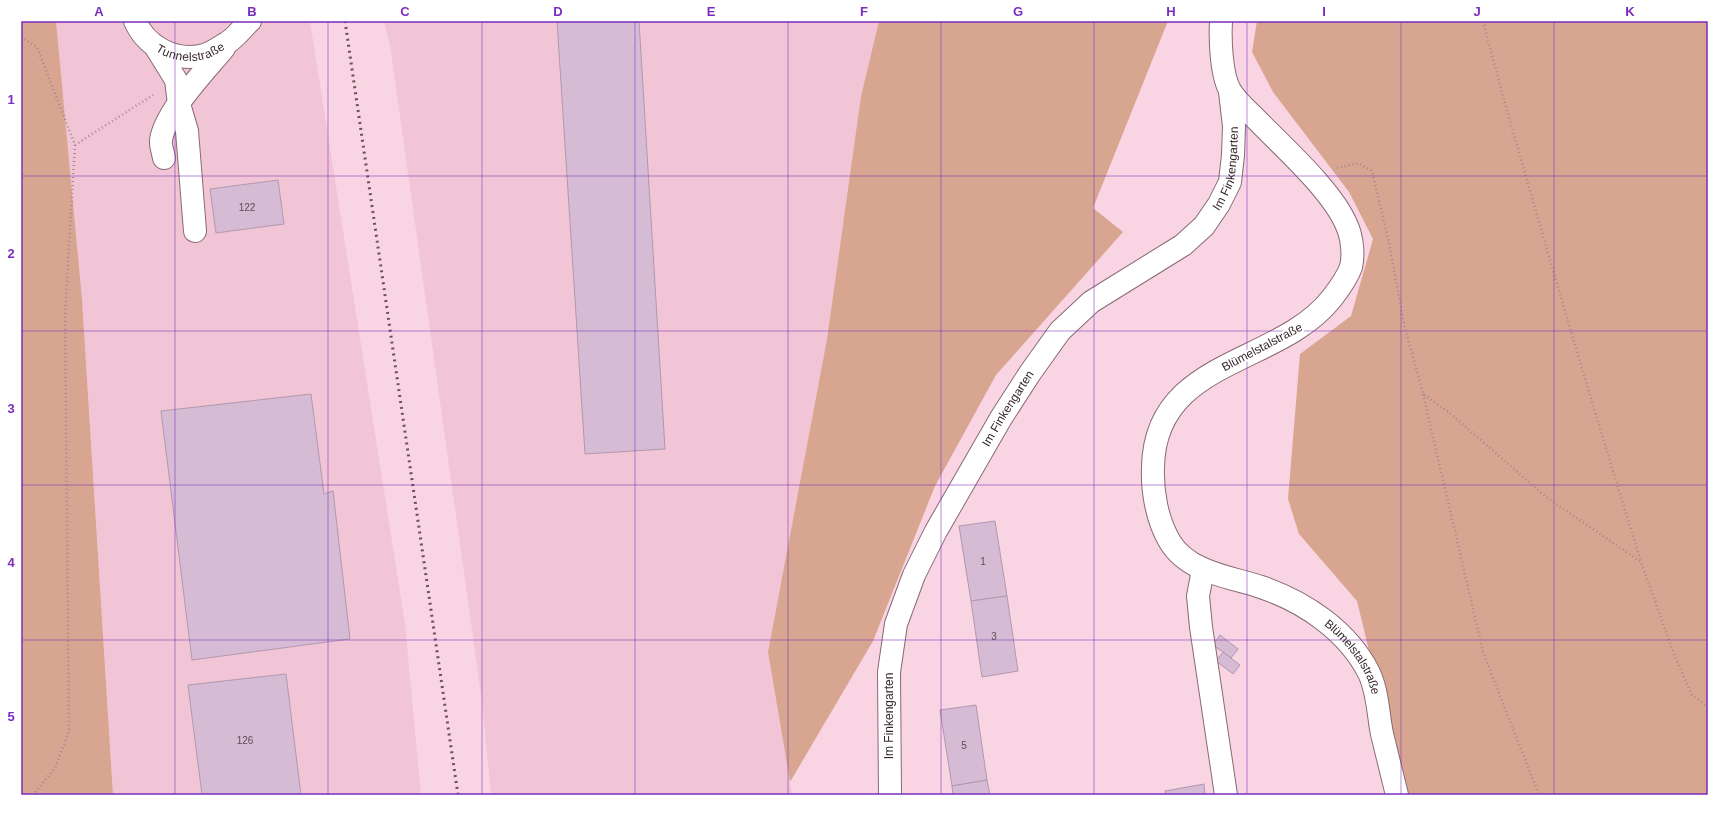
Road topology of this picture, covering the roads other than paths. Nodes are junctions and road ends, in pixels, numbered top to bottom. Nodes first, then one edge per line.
1 (135, 21) edge
2 (250, 21) edge
3 (1221, 21) edge
4 (227, 44) junction
5 (155, 46) junction
6 (1230, 92) junction
7 (179, 104) junction
8 (164, 158) dead end
9 (195, 231) dead end
10 (1203, 570) junction
11 (890, 795) edge
12 (1226, 795) edge
13 (1397, 795) edge

1 - 5 street, Tunnelstraße
2 - 4 street, Tunnelstraße
3 - 6 street, Blümelstalstraße
4 - 5 street, Tunnelstraße
4 - 7 street
5 - 7 street
6 - 10 street, Blümelstalstraße
6 - 11 street, Im Finkengarten
7 - 8 street
7 - 9 street
10 - 12 street
10 - 13 street, Blümelstalstraße

